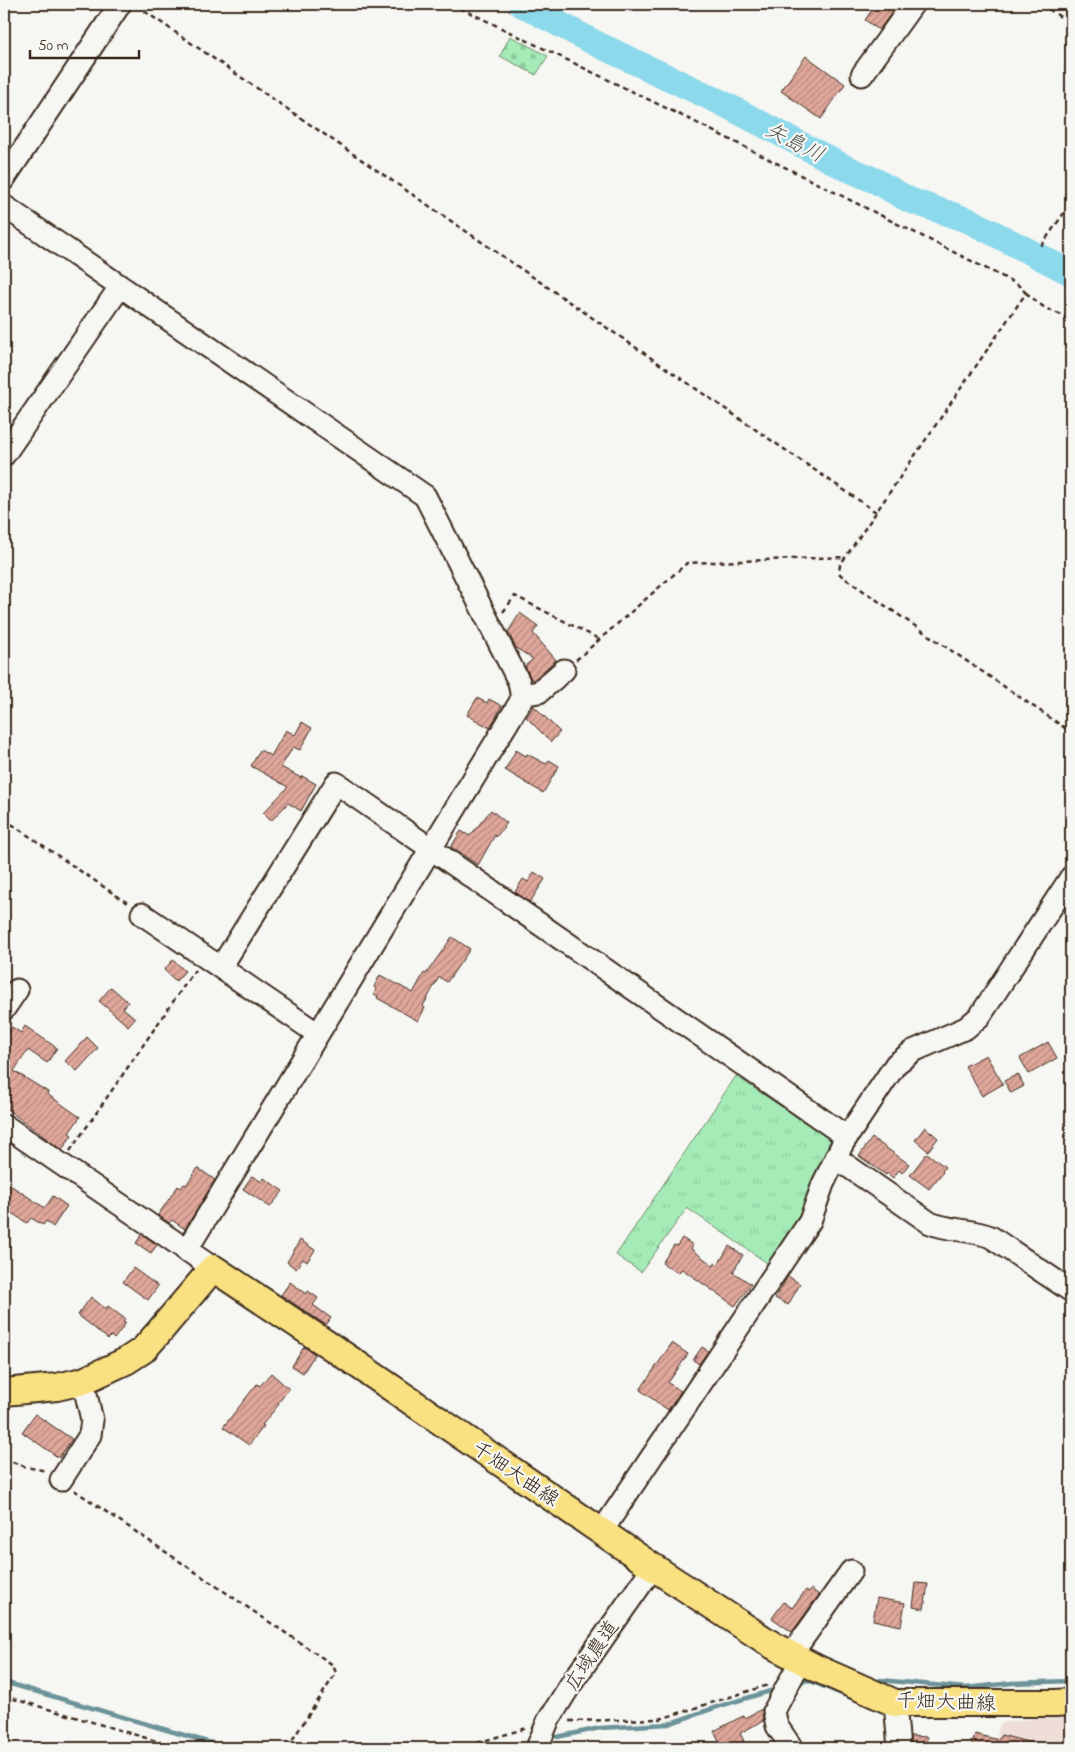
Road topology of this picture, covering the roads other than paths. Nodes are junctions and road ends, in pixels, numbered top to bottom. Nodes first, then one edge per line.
1 (120, 4) edge
2 (913, 4) edge
3 (862, 74) dead end
4 (4, 179) edge
5 (4, 206) edge
6 (120, 287) junction
7 (4, 455) edge
8 (564, 670) road end
9 (521, 694) junction
10 (430, 850) junction
11 (1071, 878) edge
12 (142, 914) road end
13 (212, 962) junction
14 (17, 990) dead end
15 (4, 1010) edge
16 (318, 1034) junction
17 (4, 1125) edge
18 (847, 1137) junction
19 (836, 1158) junction
20 (186, 1251) junction
21 (213, 1268) junction
22 (1071, 1291) edge
23 (83, 1381) junction
24 (4, 1392) edge
25 (60, 1480) road end
26 (602, 1531) junction
27 (653, 1567) junction
28 (851, 1571) dead end
29 (787, 1675) junction
30 (1071, 1702) edge
31 (895, 1703) junction
32 (537, 1748) edge
33 (792, 1748) edge
34 (899, 1748) edge

1 - 4 street
2 - 3 street
5 - 6 street
6 - 7 street
6 - 9 street
8 - 9 street
9 - 10 street
10 - 13 street
10 - 16 street
10 - 18 street
11 - 18 street
12 - 13 street
13 - 16 street
14 - 15 street
16 - 20 street
17 - 20 street
18 - 19 street
19 - 22 street
19 - 26 street
20 - 21 street
21 - 23 main road
21 - 26 main road, 千畑大曲線
23 - 24 main road
23 - 25 street
26 - 27 main road, 千畑大曲線
27 - 29 main road, 千畑大曲線
27 - 32 street, 広域農道
28 - 29 street
29 - 31 main road, 千畑大曲線
29 - 33 street
30 - 31 main road, 千畑大曲線
31 - 34 street

